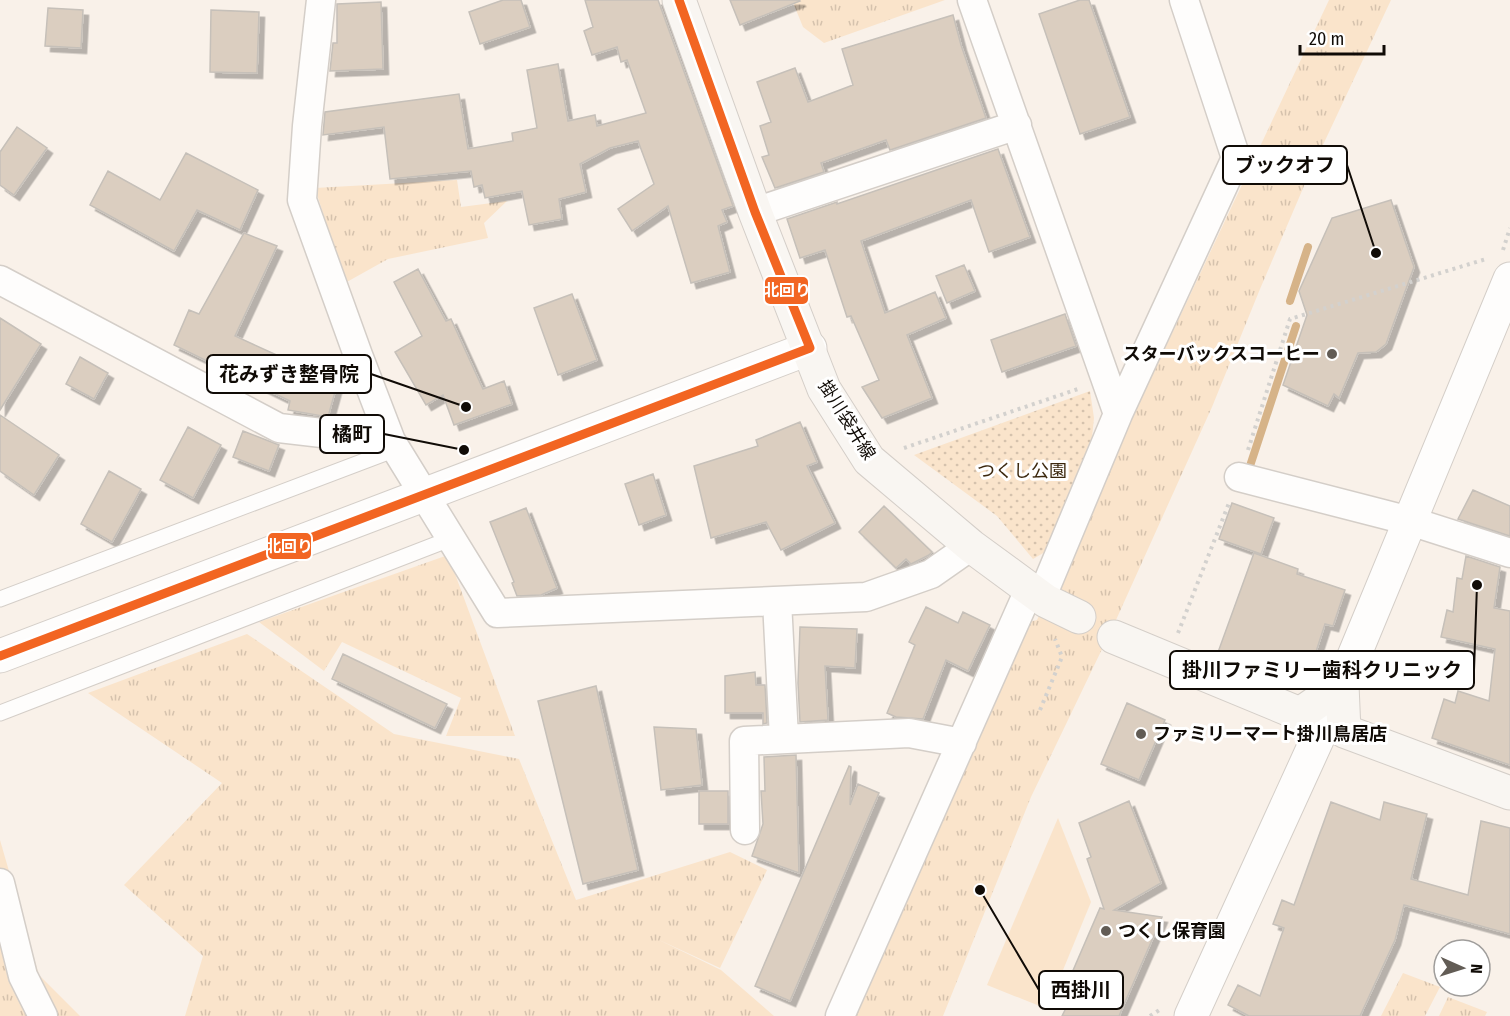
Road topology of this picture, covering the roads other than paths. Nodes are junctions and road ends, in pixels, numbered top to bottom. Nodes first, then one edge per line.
1 (321, 0) edge
2 (679, 0) edge
3 (972, 0) edge
4 (1184, 0) edge
5 (1017, 125) junction
6 (755, 212) junction
7 (1500, 268) edge
8 (0, 280) edge
9 (810, 348) junction
10 (1118, 414) junction
11 (394, 445) junction
12 (1239, 477) road end
13 (422, 494) junction
14 (1410, 521) junction
15 (450, 539) junction
16 (971, 546) junction
17 (1510, 553) edge
18 (1036, 592) junction
19 (0, 599) edge
20 (777, 602) junction
21 (1079, 617) dead end
22 (1114, 636) dead end
23 (0, 656) edge
24 (1342, 685) junction
25 (0, 713) edge
26 (784, 738) junction
27 (962, 743) junction
28 (1510, 793) edge
29 (746, 830) dead end
30 (0, 883) edge
31 (43, 1016) edge
32 (840, 1016) edge
33 (1191, 1016) edge

1 - 11 street
2 - 6 main road, 掛川袋井線
3 - 5 street
4 - 10 street
5 - 6 street
5 - 10 street
6 - 9 main road, 掛川袋井線
7 - 14 street
8 - 11 street
9 - 13 street
9 - 16 main road, 掛川袋井線
10 - 18 street
11 - 13 street
11 - 19 lane
12 - 14 street
13 - 15 street
13 - 23 street
14 - 17 street
14 - 24 street
15 - 20 street
15 - 25 lane
16 - 18 main road, 掛川袋井線
16 - 20 street
18 - 21 main road, 掛川袋井線
18 - 27 street
20 - 26 street
22 - 24 main road
24 - 28 main road
24 - 33 street
26 - 27 street
26 - 29 street
27 - 32 street
30 - 31 street

